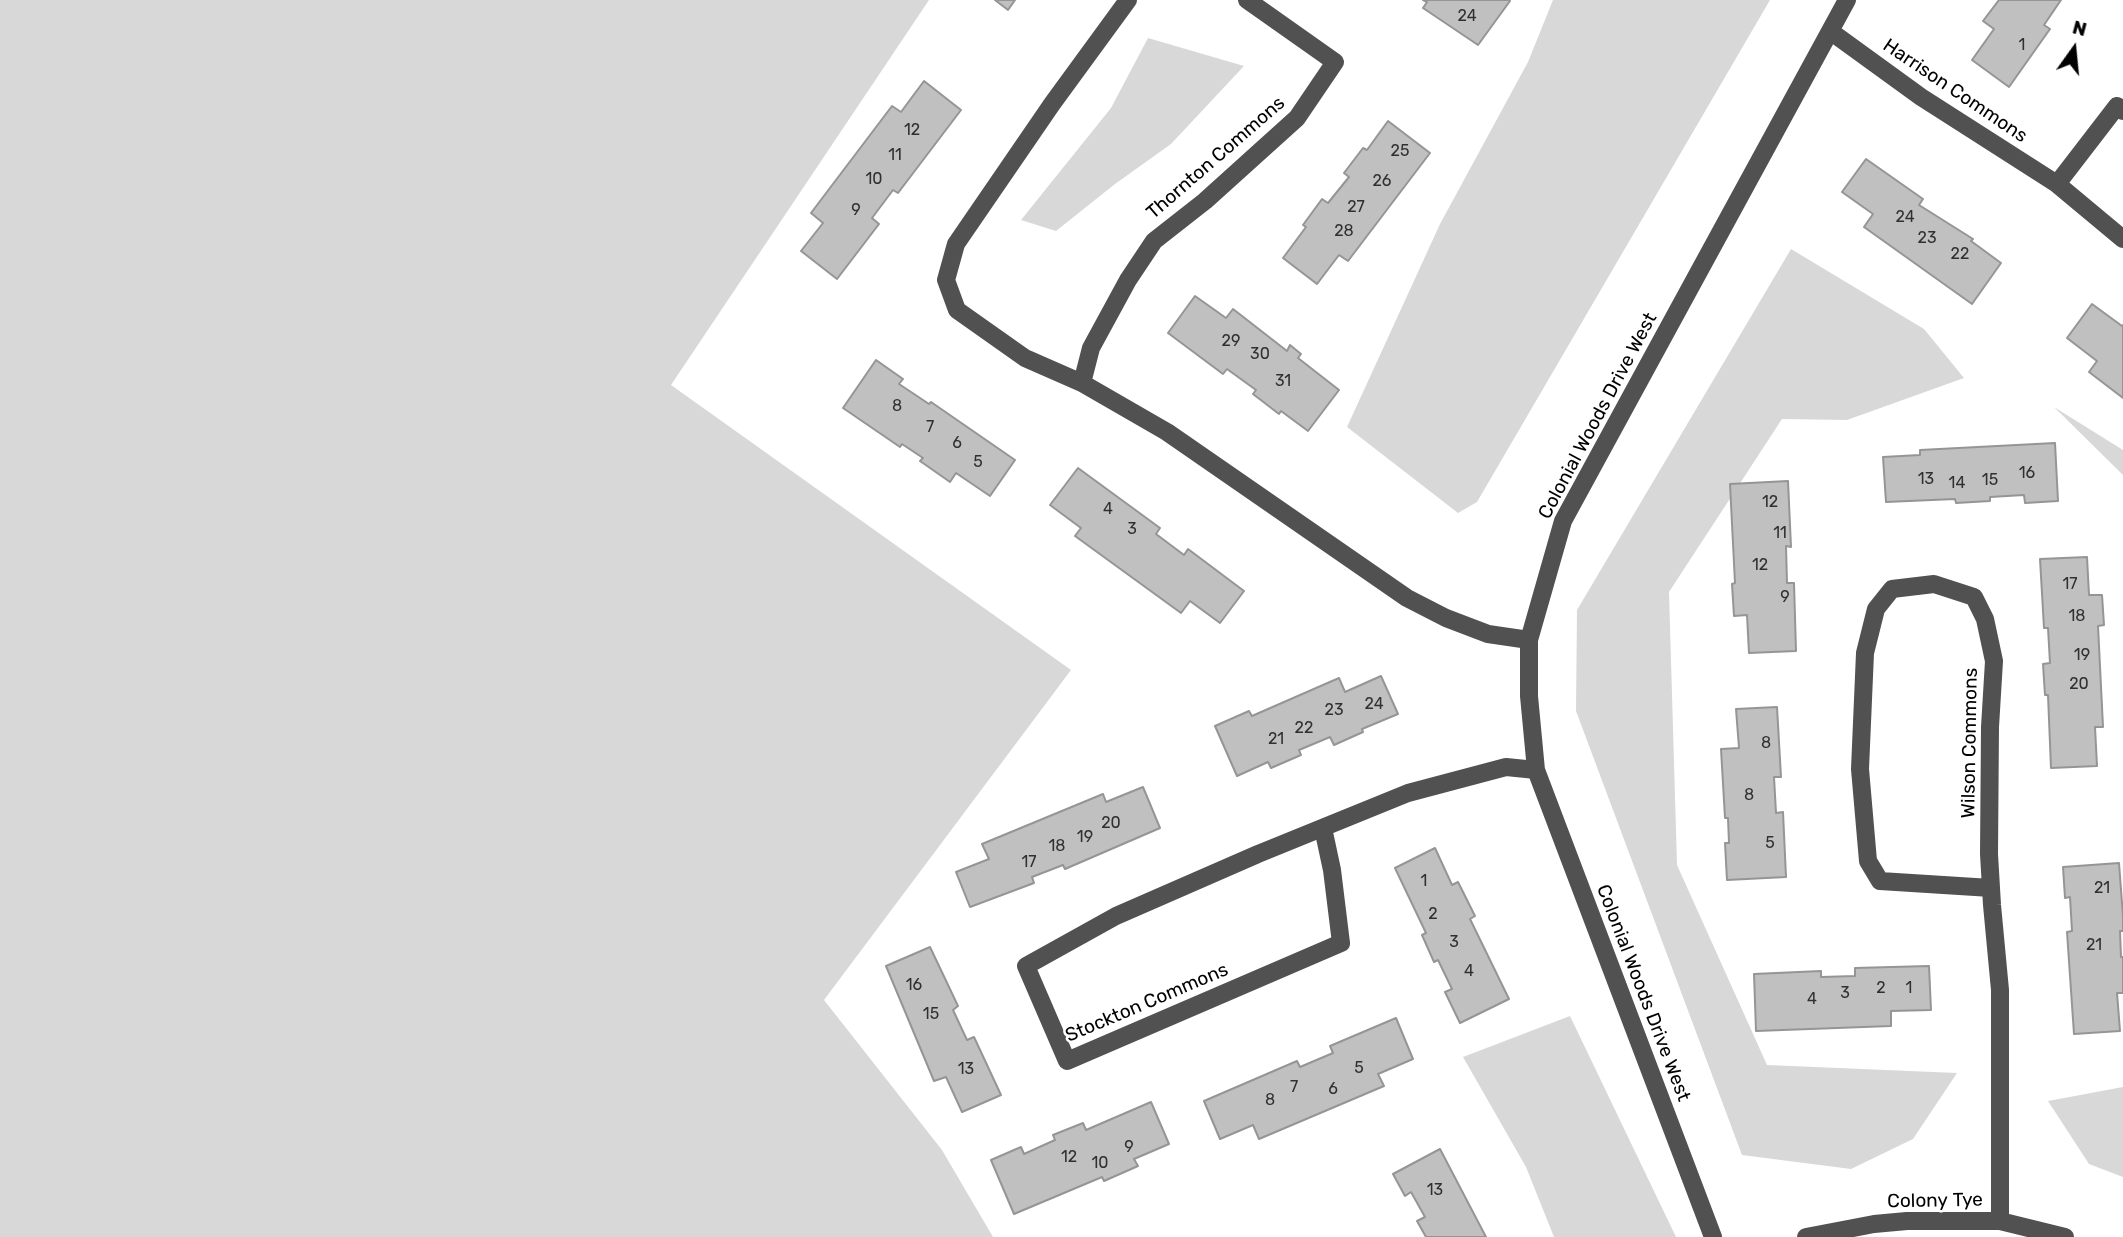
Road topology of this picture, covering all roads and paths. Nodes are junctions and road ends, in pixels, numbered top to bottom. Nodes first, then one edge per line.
1 (1128, 0) edge
2 (1247, 0) edge
3 (1847, 0) edge
4 (1830, 31) junction
5 (2123, 111) edge
6 (2057, 184) junction
7 (2123, 239) edge
8 (1082, 383) junction
9 (1528, 639) junction
10 (1536, 770) junction
11 (1323, 828) junction
12 (1991, 888) junction
13 (2000, 1221) junction
14 (1713, 1237) edge
15 (1806, 1237) edge
16 (2064, 1237) edge

1 - 8 street
2 - 8 street, Thornton Commons
3 - 4 street, Colonial Woods Drive West
4 - 6 street, Harrison Commons
4 - 9 street, Colonial Woods Drive West
5 - 6 street
6 - 7 street, Harrison Commons
8 - 9 street
9 - 10 street, Colonial Woods Drive West
10 - 11 street, Stockton Commons
10 - 14 street, Colonial Woods Drive West
11 - 11 street, Stockton Commons
12 - 12 street, Wilson Commons
12 - 13 street, Wilson Commons
13 - 15 street, Colony Tye
13 - 16 street, Colony Tye

